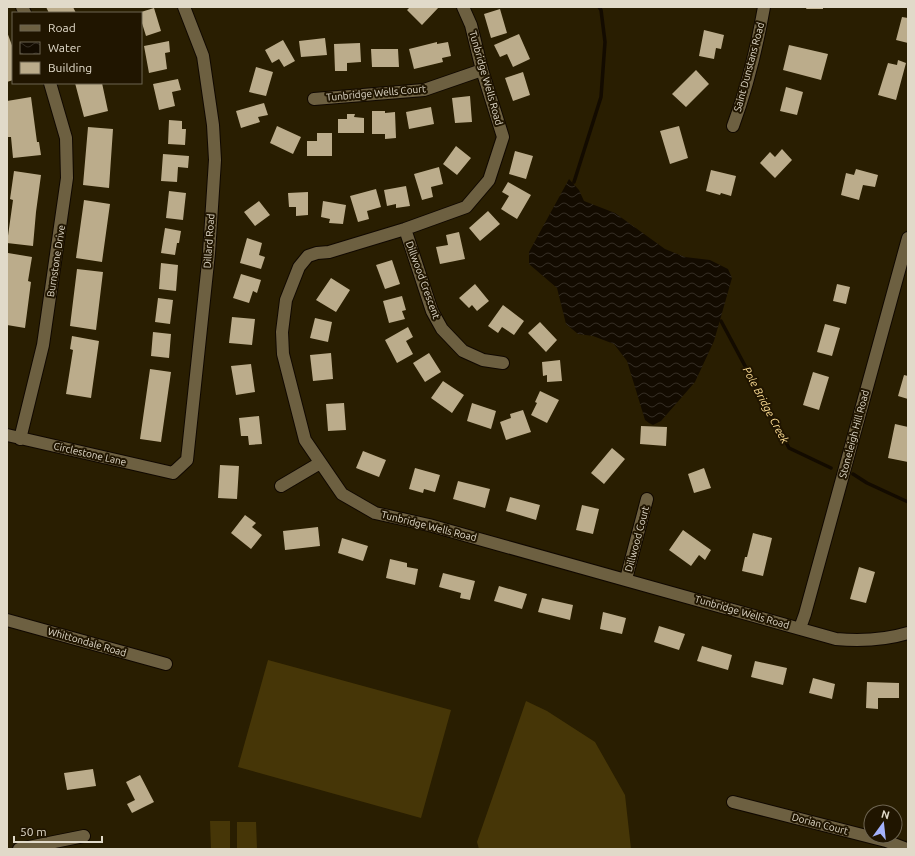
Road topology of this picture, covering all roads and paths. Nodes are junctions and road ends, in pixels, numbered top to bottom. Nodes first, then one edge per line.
1 (184, 7) edge
2 (463, 7) edge
3 (764, 7) edge
4 (482, 70) junction
5 (50, 84) edge
6 (314, 99) dead end
7 (733, 126) dead end
8 (405, 230) junction
9 (908, 238) edge
10 (503, 363) dead end
11 (7, 436) edge
12 (20, 439) junction
13 (320, 463) junction
14 (173, 473) joint
15 (281, 486) dead end
16 (647, 499) dead end
17 (626, 579) junction
18 (7, 620) edge
19 (800, 628) junction
20 (908, 633) edge
21 (166, 664) dead end
22 (733, 802) dead end
23 (84, 836) dead end
24 (19, 849) edge
25 (907, 849) edge

1 - 14 street, Dillard Road
2 - 4 street, Tunbridge Wells Road
3 - 7 street, Saint Dunstans Road
4 - 6 street, Tunbridge Wells Court
4 - 8 street, Tunbridge Wells Road
5 - 12 street, Burnstone Drive
8 - 10 street, Dillwood Crescent
8 - 13 street, Tunbridge Wells Road
9 - 19 street, Stoneleigh Hill Road
11 - 12 street, Circlestone Lane
12 - 14 street, Circlestone Lane
13 - 15 street
13 - 17 street, Tunbridge Wells Road
16 - 17 street, Dillwood Court
17 - 19 street, Tunbridge Wells Road
18 - 21 street, Whittondale Road
19 - 20 street, Tunbridge Wells Road
22 - 25 street, Dorian Court
23 - 24 street

